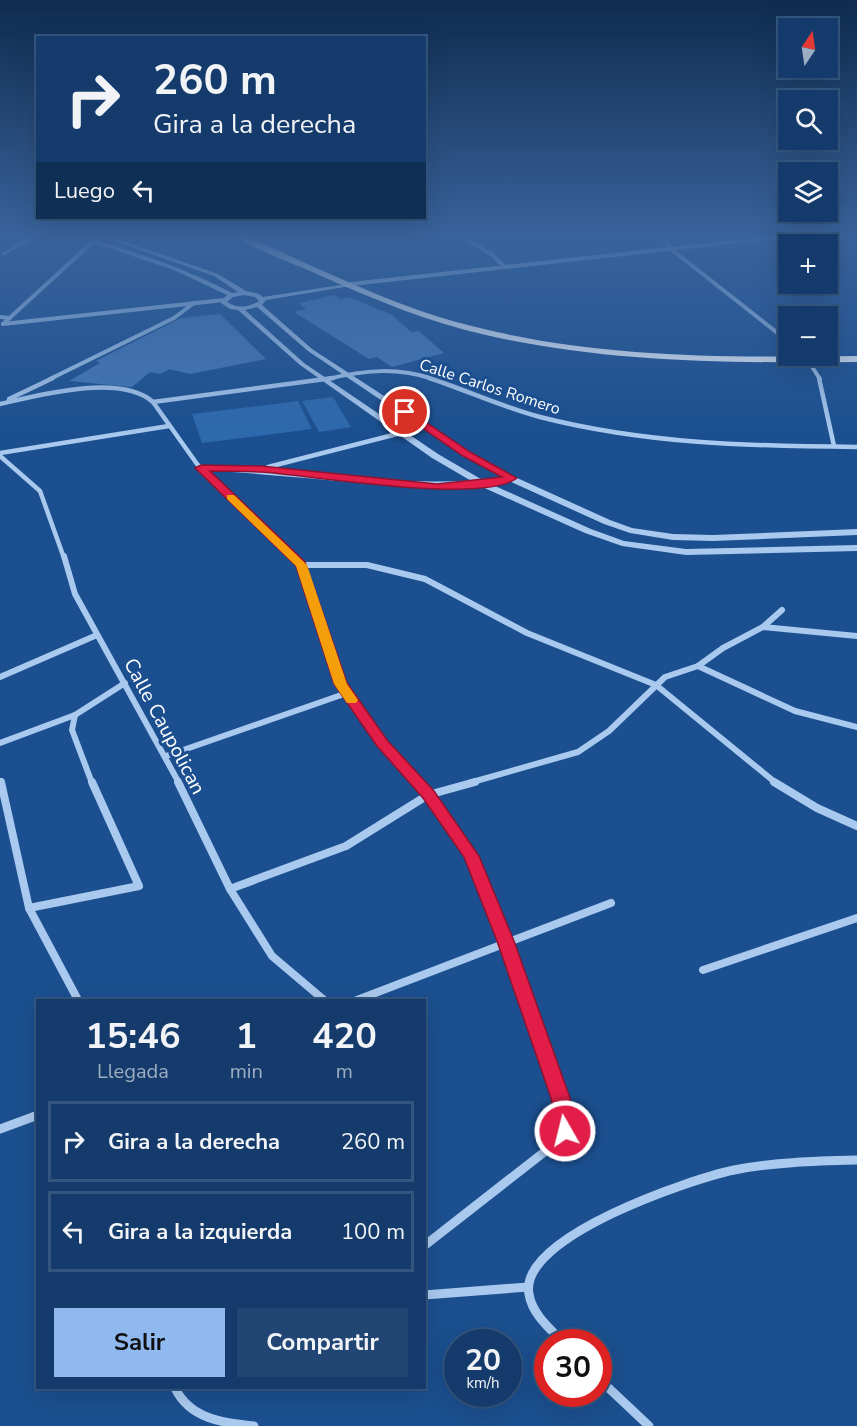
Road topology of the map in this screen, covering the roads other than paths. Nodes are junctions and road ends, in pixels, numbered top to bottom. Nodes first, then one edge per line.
1 (194, 303) edge
2 (26, 304) edge
3 (189, 304) edge
4 (226, 304) edge
5 (251, 304) edge
6 (264, 304) edge
7 (391, 304) edge
8 (740, 304) edge
9 (239, 308) junction
10 (0, 317) edge
11 (10, 318) junction
12 (1, 325) edge
13 (778, 333) edge
14 (778, 358) edge
15 (838, 359) edge
16 (857, 359) edge
17 (813, 366) edge
18 (344, 374) junction
19 (324, 380) junction
20 (153, 402) junction
21 (0, 403) edge
22 (169, 426) junction
23 (401, 433) junction
24 (834, 446) junction
25 (857, 447) edge
26 (0, 454) edge
27 (3, 462) edge
28 (201, 468) junction
29 (261, 469) junction
30 (512, 478) junction
31 (483, 484) junction
32 (857, 532) edge
33 (857, 548) edge
34 (301, 565) junction
35 (782, 610) dead end
36 (763, 627) junction
37 (97, 635) junction
38 (857, 636) edge
39 (698, 666) junction
40 (0, 677) edge
41 (125, 683) junction
42 (656, 685) junction
43 (347, 693) junction
44 (75, 715) junction
45 (857, 727) edge
46 (0, 743) edge
47 (166, 756) junction
48 (1, 782) edge
49 (428, 795) junction
50 (857, 826) edge
51 (230, 889) junction
52 (611, 903) dead end
53 (29, 908) junction
54 (857, 918) edge
55 (506, 941) junction
56 (703, 970) dead end
57 (77, 999) edge
58 (323, 999) edge
59 (360, 999) edge
60 (36, 1116) edge
61 (0, 1130) edge
62 (857, 1160) edge
63 (426, 1244) edge
64 (528, 1287) junction
65 (426, 1294) edge
66 (552, 1329) edge
67 (175, 1389) edge
68 (612, 1391) edge
69 (254, 1426) edge
70 (649, 1426) edge

1 - 21 street
2 - 11 street
3 - 12 street
4 - 9 street
5 - 9 street
6 - 18 street
7 - 14 main road
8 - 13 street
9 - 19 street
10 - 11 street
11 - 12 street
15 - 16 main road
17 - 24 street
18 - 19 street, Calle Carlos Romero
18 - 24 street, Calle Carlos Romero
18 - 30 street
19 - 20 street, Calle Carlos Romero
19 - 23 street
20 - 21 street
20 - 22 street
22 - 26 street
22 - 28 street
23 - 29 street
23 - 31 street
24 - 25 street, Calle Carlos Romero
26 - 27 street, Calle Caupolican
27 - 37 street, Calle Caupolican
28 - 29 street
28 - 34 street
29 - 31 street
30 - 31 street
30 - 32 street
31 - 33 street
34 - 42 street
34 - 43 street
35 - 36 street
36 - 38 street
36 - 39 street
37 - 40 street
37 - 41 street, Calle Caupolican
39 - 42 street
39 - 45 street
41 - 44 street
41 - 47 street, Calle Caupolican
42 - 49 street
42 - 50 street
43 - 47 street
43 - 49 street
44 - 46 street
44 - 53 street
47 - 51 street, Calle Caupolican
48 - 53 street
49 - 51 street
49 - 55 street
51 - 58 street, Calle Caupolican
52 - 55 street
53 - 57 street
54 - 56 street
55 - 59 street
55 - 63 street
60 - 61 street
62 - 64 street
64 - 65 street
64 - 66 street
67 - 69 street
68 - 70 street

